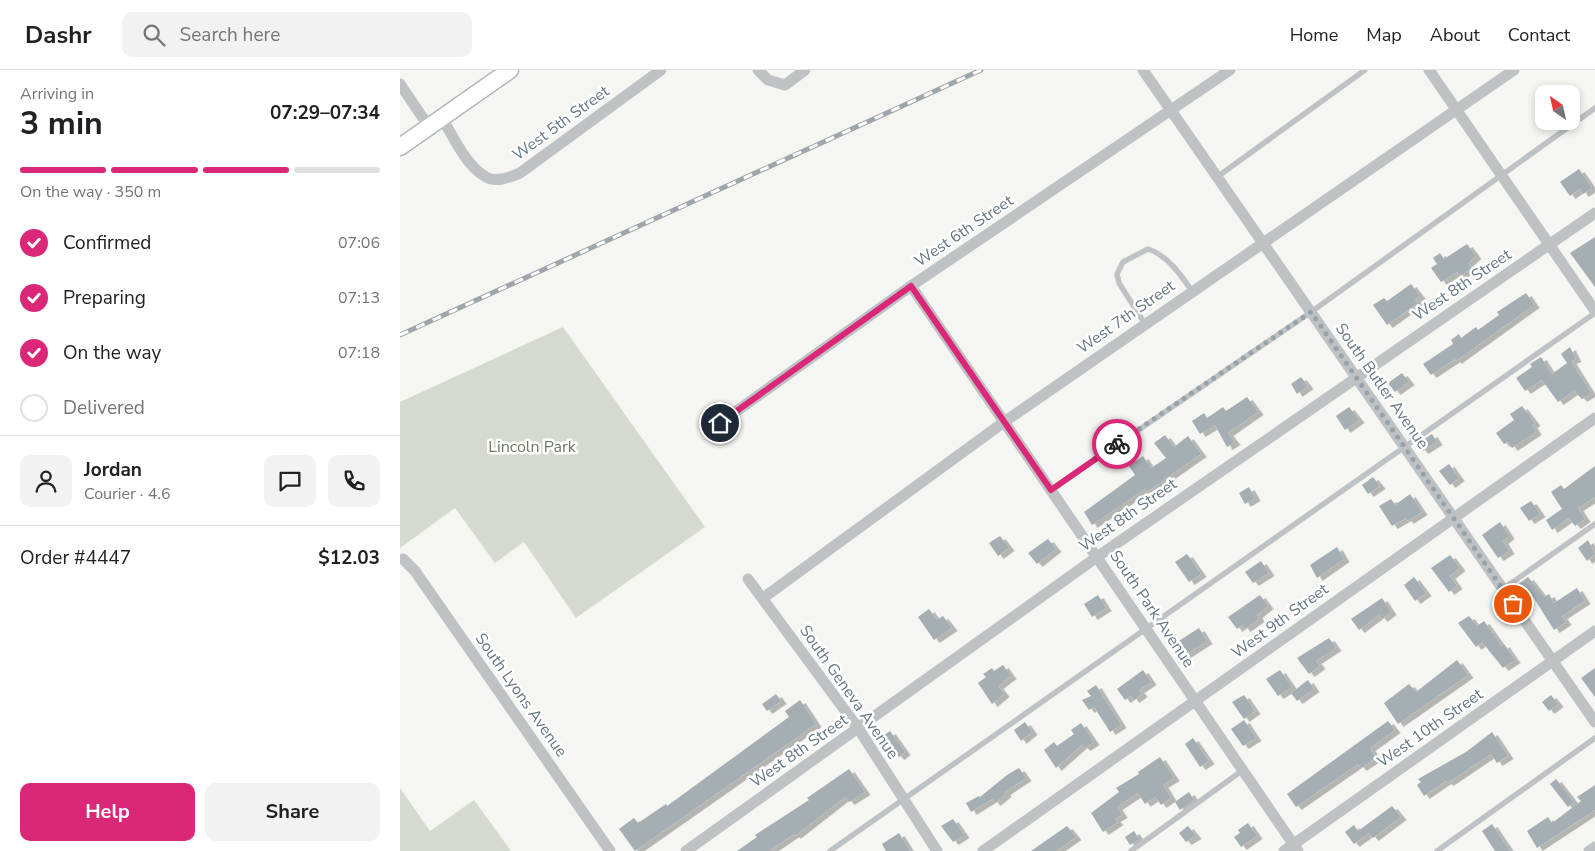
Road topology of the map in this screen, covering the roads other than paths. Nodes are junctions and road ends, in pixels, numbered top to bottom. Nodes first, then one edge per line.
1 (510, 70) edge
2 (661, 70) edge
3 (758, 70) edge
4 (805, 70) edge
5 (1143, 70) edge
6 (1230, 70) edge
7 (1365, 70) edge
8 (1429, 70) edge
9 (1514, 70) edge
10 (400, 84) edge
11 (1595, 108) edge
12 (1171, 110) junction
13 (1458, 110) junction
14 (435, 122) junction
15 (400, 147) edge
16 (1502, 175) junction
17 (1217, 177) junction
18 (1595, 213) edge
19 (1262, 242) junction
20 (1550, 245) junction
21 (911, 286) junction
22 (1192, 291) junction
23 (1311, 312) junction
24 (1595, 312) edge
25 (1145, 324) junction
26 (1356, 377) junction
27 (1595, 418) edge
28 (1004, 422) junction
29 (720, 423) dead end
30 (1405, 447) junction
31 (1051, 490) junction
32 (1453, 517) junction
33 (1595, 524) edge
34 (1096, 557) junction
35 (401, 559) edge
36 (748, 579) dead end
37 (1503, 589) junction
38 (763, 598) junction
39 (1146, 628) junction
40 (1595, 631) edge
41 (1553, 661) junction
42 (1196, 702) junction
43 (1595, 722) edge
44 (858, 728) junction
45 (1595, 738) edge
46 (1243, 770) junction
47 (904, 800) junction
48 (1595, 847) edge
49 (1292, 849) edge
50 (610, 851) edge
51 (686, 851) edge
52 (830, 851) edge
53 (936, 851) edge
54 (984, 851) edge
55 (1131, 851) edge
56 (1437, 851) edge
57 (1589, 851) edge

1 - 14 main road
2 - 14 street, West 5th Street
3 - 4 street
5 - 12 street, South Butler Avenue
6 - 12 street, West 6th Street
7 - 17 lane
8 - 13 street
9 - 13 street, West 7th Street
10 - 14 street
11 - 16 lane
12 - 17 street, South Butler Avenue
12 - 21 street, West 6th Street
13 - 16 street
13 - 19 street, West 7th Street
14 - 15 main road
16 - 20 street
16 - 23 lane
17 - 19 street, South Butler Avenue
18 - 20 street, West 8th Street
19 - 22 street, West 7th Street
19 - 23 street, South Butler Avenue
20 - 24 street
20 - 26 street, West 8th Street
21 - 28 street, South Park Avenue
21 - 29 street, West 6th Street
22 - 25 street, West 7th Street
22 - 25 lane
23 - 26 street, South Butler Avenue
23 - 31 lane
24 - 30 lane
25 - 28 street, West 7th Street
26 - 30 street, South Butler Avenue
26 - 34 street, West 8th Street
27 - 32 street, West 9th Street
28 - 31 street, South Park Avenue
28 - 38 street, West 7th Street
30 - 32 street, South Butler Avenue
30 - 39 lane
31 - 34 street, South Park Avenue
32 - 37 street, South Butler Avenue
32 - 42 street, West 9th Street
33 - 37 lane
34 - 39 street, South Park Avenue
34 - 44 street, West 8th Street
35 - 50 street, South Lyons Avenue
36 - 38 street, South Geneva Avenue
37 - 41 street, South Butler Avenue
38 - 44 street, South Geneva Avenue
39 - 42 street, South Park Avenue
39 - 47 lane
40 - 41 street, West 10th Street
41 - 43 street, South Butler Avenue
41 - 49 street, West 10th Street
42 - 46 street, South Park Avenue
42 - 54 street, West 9th Street
44 - 47 street, South Geneva Avenue
44 - 51 street, West 8th Street
45 - 56 lane
46 - 49 street, South Park Avenue
46 - 55 lane
47 - 52 lane
47 - 53 street, South Geneva Avenue
48 - 57 street

